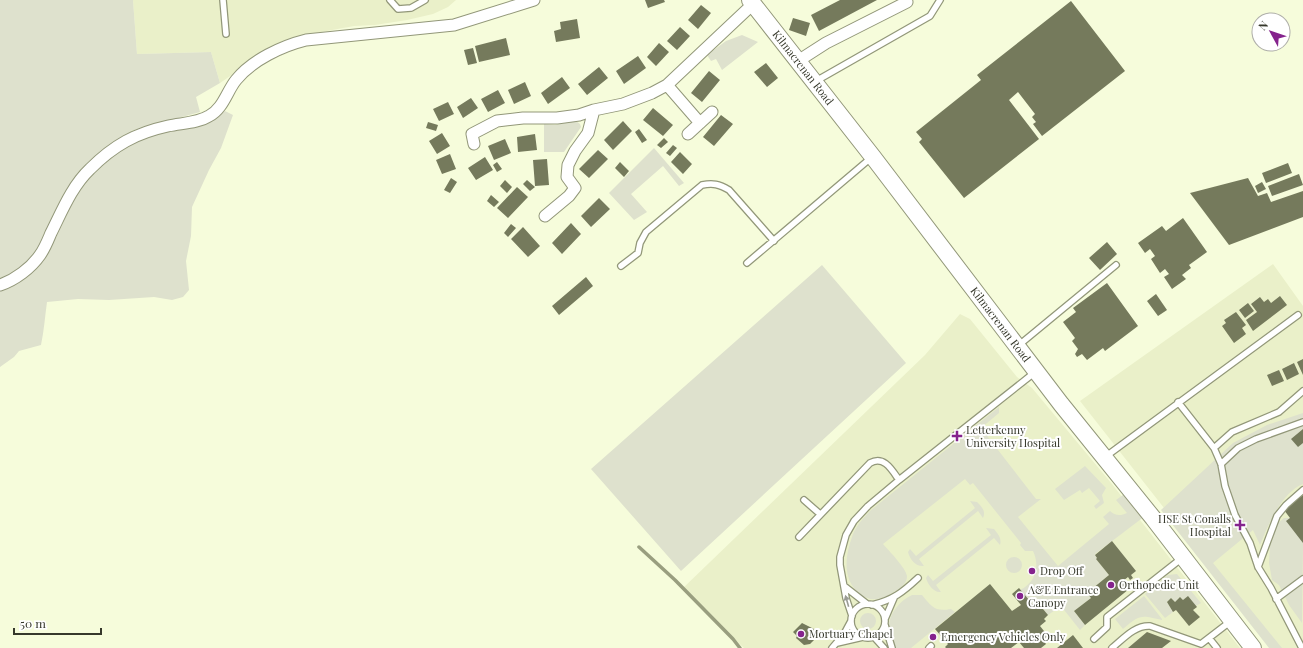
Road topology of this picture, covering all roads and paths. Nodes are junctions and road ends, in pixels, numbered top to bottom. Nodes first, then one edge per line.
1 (223, 0) edge
2 (390, 0) edge
3 (425, 0) edge
4 (534, 0) edge
5 (940, 0) edge
6 (752, 2) edge
7 (907, 2) dead end
8 (226, 34) dead end
9 (798, 61) junction
10 (814, 82) junction
11 (667, 85) junction
12 (594, 110) junction
13 (712, 112) dead end
14 (700, 123) junction
15 (688, 134) dead end
16 (474, 144) dead end
17 (872, 157) junction
18 (545, 216) dead end
19 (774, 241) junction
20 (747, 263) dead end
21 (1116, 265) dead end
22 (621, 266) dead end
23 (0, 285) edge
24 (1298, 315) dead end
25 (1017, 346) junction
26 (1036, 372) junction
27 (1303, 391) edge
28 (1178, 402) junction
29 (1303, 422) edge
30 (1214, 448) junction
31 (1104, 457) junction
32 (1221, 464) junction
33 (899, 480) junction
34 (1303, 490) edge
35 (804, 500) dead end
36 (820, 514) junction
37 (799, 537) dead end
38 (1183, 557) junction
39 (1258, 567) junction
40 (918, 578) dead end
41 (1303, 579) edge
42 (844, 586) junction
43 (894, 598) junction
44 (1276, 599) junction
45 (870, 604) junction
46 (852, 619) junction
47 (1232, 621) junction
48 (885, 622) junction
49 (863, 637) junction
50 (874, 637) junction
51 (1209, 638) junction
52 (1094, 639) dead end
53 (837, 643) junction
54 (832, 648) edge
55 (884, 648) edge
56 (892, 648) edge
57 (1112, 648) edge
58 (1217, 648) edge
59 (1253, 648) edge
60 (1302, 648) edge

1 - 8 lane
2 - 3 lane
4 - 23 street
5 - 10 lane
6 - 9 main road, Kilmacrenan Road
6 - 11 street
7 - 9 street
9 - 10 main road, Kilmacrenan Road
10 - 17 main road, Kilmacrenan Road
11 - 12 street
11 - 14 street
12 - 16 street
12 - 18 street
13 - 14 street
14 - 15 street
17 - 19 lane
17 - 25 main road, Kilmacrenan Road
19 - 20 lane
19 - 22 lane
21 - 25 lane
24 - 28 lane
25 - 26 main road, Kilmacrenan Road
26 - 31 main road, Kilmacrenan Road
26 - 33 lane
27 - 30 lane
28 - 30 lane
28 - 31 lane
29 - 32 lane
30 - 32 lane
31 - 38 main road, Kilmacrenan Road
32 - 39 lane
33 - 36 lane
33 - 42 lane
34 - 39 lane
35 - 36 lane
36 - 37 lane
38 - 47 main road, Kilmacrenan Road
38 - 52 lane
39 - 44 lane
40 - 43 lane
41 - 44 lane
42 - 45 lane
46 -> 42 lane
43 - 45 lane
43 - 48 lane
44 - 60 lane
45 - 46 lane
45 - 48 lane
46 - 49 lane
46 - 53 lane
47 - 51 lane
47 - 59 main road, Kilmacrenan Road
48 - 50 lane
48 - 56 lane
49 - 50 lane
49 - 53 lane
50 - 55 lane
51 - 57 lane
51 - 58 lane
53 - 54 lane

